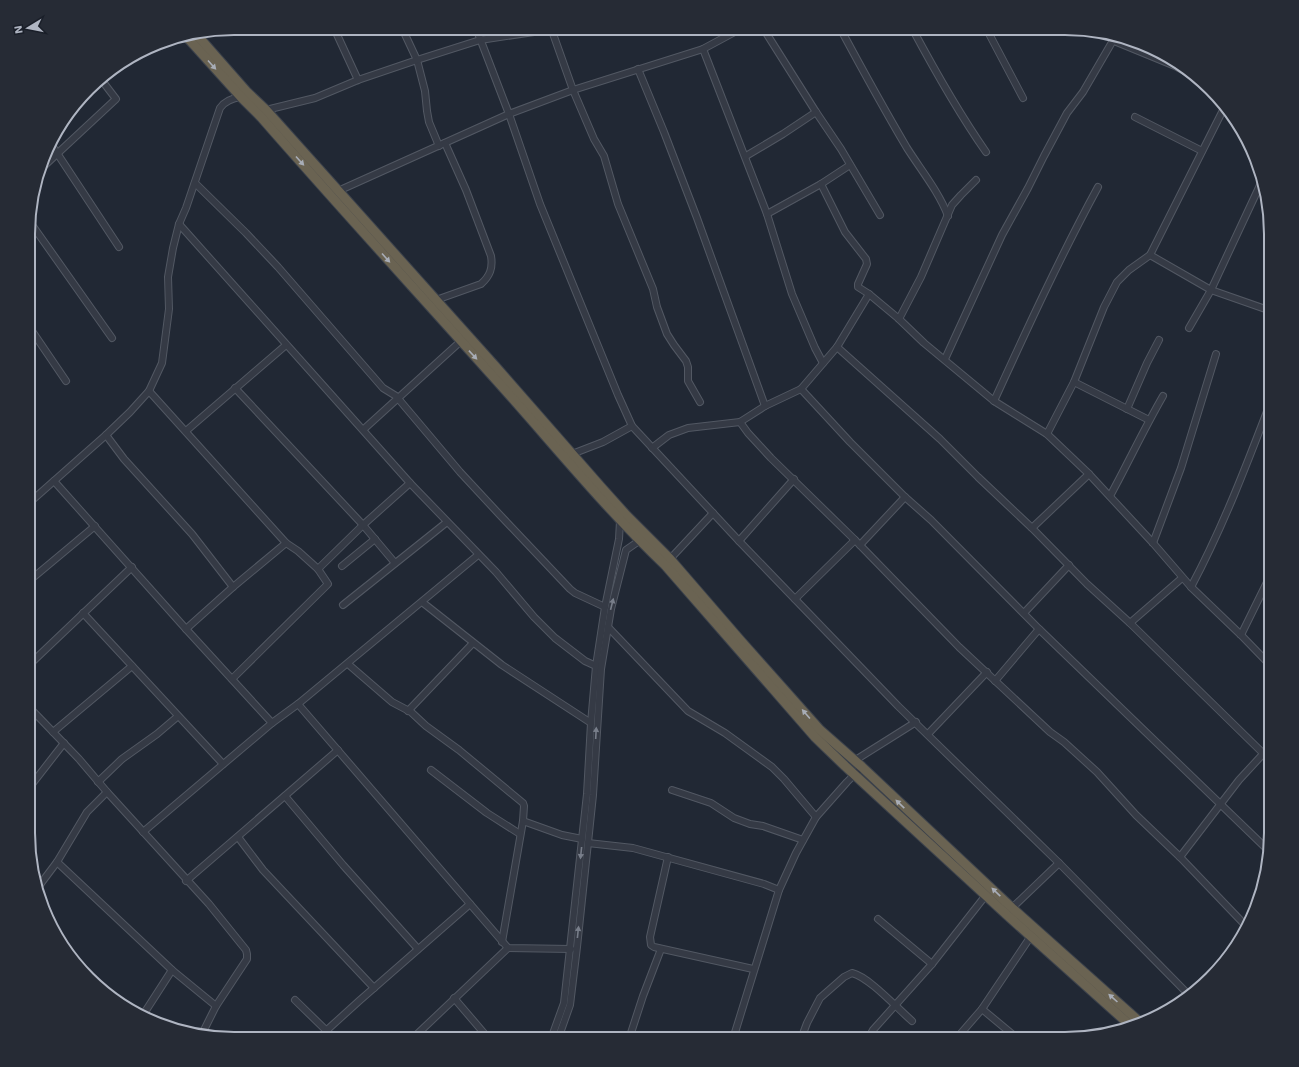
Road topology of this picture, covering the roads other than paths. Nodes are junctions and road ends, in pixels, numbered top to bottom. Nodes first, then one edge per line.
1 (337, 35) edge
2 (405, 35) edge
3 (478, 35) edge
4 (513, 35) edge
5 (555, 35) edge
6 (729, 35) edge
7 (767, 35) edge
8 (844, 35) edge
9 (916, 35) edge
10 (990, 35) edge
11 (200, 38) edge
12 (190, 40) edge
13 (480, 40) junction
14 (1114, 41) edge
15 (704, 49) junction
16 (417, 60) junction
17 (638, 69) junction
18 (358, 80) junction
19 (104, 83) edge
20 (573, 90) junction
21 (241, 97) junction
22 (1023, 98) dead end
23 (266, 110) junction
24 (816, 112) junction
25 (1222, 112) edge
26 (510, 114) junction
27 (1135, 116) dead end
28 (442, 145) junction
29 (54, 149) edge
30 (1202, 151) junction
31 (986, 152) dead end
32 (57, 153) junction
33 (746, 156) junction
34 (49, 161) edge
35 (850, 165) junction
36 (976, 180) dead end
37 (195, 183) junction
38 (821, 184) junction
39 (1098, 188) dead end
40 (1259, 189) edge
41 (338, 191) junction
42 (767, 214) junction
43 (880, 215) dead end
44 (948, 216) junction
45 (179, 224) junction
46 (35, 229) edge
47 (119, 247) dead end
48 (1150, 255) junction
49 (1211, 290) junction
50 (869, 294) junction
51 (436, 300) junction
52 (1264, 307) edge
53 (899, 319) junction
54 (1189, 328) dead end
55 (35, 335) edge
56 (112, 338) dead end
57 (1159, 340) dead end
58 (461, 341) junction
59 (286, 344) junction
60 (837, 347) junction
61 (1216, 354) dead end
62 (945, 359) junction
63 (823, 363) junction
64 (66, 381) dead end
65 (1074, 382) junction
66 (235, 388) junction
67 (801, 389) junction
68 (149, 391) junction
69 (1163, 396) dead end
70 (397, 398) junction
71 (994, 401) junction
72 (700, 402) dead end
73 (765, 406) junction
74 (1127, 409) junction
75 (1264, 419) edge
76 (1149, 420) junction
77 (740, 422) junction
78 (632, 426) junction
79 (364, 429) junction
80 (186, 431) junction
81 (1047, 434) junction
82 (106, 435) junction
83 (652, 448) junction
84 (572, 454) junction
85 (1089, 474) junction
86 (794, 479) junction
87 (54, 481) junction
88 (410, 483) junction
89 (1110, 496) junction
90 (905, 497) junction
91 (35, 498) edge
92 (713, 513) junction
93 (620, 521) junction
94 (447, 522) junction
95 (363, 525) junction
96 (95, 526) junction
97 (1032, 528) junction
98 (375, 539) junction
99 (855, 540) junction
100 (639, 541) junction
101 (739, 541) junction
102 (1153, 542) junction
103 (286, 543) junction
104 (860, 545) junction
105 (478, 555) junction
106 (670, 558) junction
107 (395, 563) junction
108 (1069, 565) junction
109 (342, 566) dead end
110 (132, 567) junction
111 (318, 569) junction
112 (35, 576) edge
113 (1182, 578) junction
114 (233, 586) junction
115 (1191, 588) junction
116 (1264, 588) edge
117 (795, 599) junction
118 (422, 602) junction
119 (343, 605) dead end
120 (605, 607) junction
121 (707, 607) junction
122 (83, 613) junction
123 (1024, 613) junction
124 (1130, 623) junction
125 (608, 627) junction
126 (186, 629) junction
127 (1038, 629) junction
128 (1241, 635) junction
129 (473, 643) junction
130 (35, 659) edge
131 (1264, 659) edge
132 (348, 664) junction
133 (132, 666) junction
134 (596, 666) junction
135 (987, 672) junction
136 (232, 679) junction
137 (995, 681) junction
138 (298, 704) junction
139 (408, 711) junction
140 (35, 713) edge
141 (177, 717) junction
142 (916, 722) junction
143 (272, 723) junction
144 (590, 723) junction
145 (53, 732) junction
146 (928, 734) junction
147 (64, 743) junction
148 (338, 750) junction
149 (1263, 754) joint
150 (854, 761) junction
151 (223, 764) junction
152 (862, 767) junction
153 (431, 770) dead end
154 (855, 775) junction
155 (35, 780) edge
156 (98, 782) junction
157 (672, 790) dead end
158 (106, 792) junction
159 (285, 796) junction
160 (1220, 804) junction
161 (816, 817) junction
162 (523, 821) junction
163 (143, 832) junction
164 (520, 834) junction
165 (238, 837) junction
166 (582, 839) junction
167 (802, 840) junction
168 (588, 843) junction
169 (1264, 846) edge
170 (668, 857) junction
171 (1180, 857) junction
172 (57, 862) junction
173 (1059, 863) junction
174 (186, 881) junction
175 (42, 882) edge
176 (779, 890) junction
177 (986, 895) junction
178 (470, 904) junction
179 (1012, 908) junction
180 (878, 919) dead end
181 (1242, 922) edge
182 (1031, 936) junction
183 (502, 942) junction
184 (508, 948) junction
185 (418, 949) junction
186 (571, 949) junction
187 (661, 949) junction
188 (932, 964) junction
189 (754, 969) junction
190 (172, 970) junction
191 (374, 988) junction
192 (1185, 991) edge
193 (454, 998) junction
194 (295, 1000) dead end
195 (216, 1006) junction
196 (895, 1006) junction
197 (982, 1009) junction
198 (146, 1011) edge
199 (1136, 1019) edge
200 (912, 1021) dead end
201 (1126, 1022) edge
202 (204, 1029) edge
203 (327, 1030) joint
204 (419, 1032) edge
205 (482, 1032) edge
206 (554, 1032) edge
207 (560, 1032) edge
208 (631, 1032) edge
209 (734, 1032) edge
210 (804, 1032) edge
211 (872, 1032) edge
212 (962, 1032) edge
213 (1010, 1032) edge

1 - 18 street
2 - 16 street
3 - 13 street
4 - 13 street
5 - 20 street
6 - 15 street
7 - 24 street
8 - 44 street
9 - 31 street
10 - 22 street
11 - 23 highway
12 -> 21 highway
13 - 16 street
13 - 26 street
14 - 62 street
15 - 17 street
15 - 33 street
16 - 18 street
16 - 28 street
17 - 20 street
17 - 73 street
18 - 23 street
19 - 32 street
20 - 26 street
20 - 72 street
21 - 37 street
21 -> 58 highway
23 - 41 highway
24 - 33 street
24 - 35 street
25 - 30 street
26 - 28 street
26 - 78 street
27 - 30 street
28 - 41 street
28 - 51 street
29 - 32 street
30 - 48 street
32 - 34 street
32 - 47 street
33 - 42 street
35 - 38 street
35 - 43 street
36 - 44 street
37 - 45 street
37 - 70 street
38 - 42 street
38 - 50 street
39 - 71 street
40 - 49 street
41 - 51 highway
42 - 63 street
44 - 53 street
45 - 59 street
45 - 68 street
46 - 56 street
48 - 49 street
48 - 65 street
49 - 52 street
49 - 54 street
50 - 53 street
50 - 60 street
51 - 84 highway
53 - 62 street
55 - 64 street
57 - 74 street
58 - 70 street
58 -> 93 highway
59 - 66 street
59 - 79 street
60 - 63 street
60 - 97 street
61 - 102 street
62 - 71 street
63 - 67 street
65 - 74 street
65 - 81 street
66 - 80 street
66 - 95 street
67 - 73 street
67 - 90 street
68 - 80 street
68 - 82 street
69 - 76 street
70 - 79 street
70 - 120 street
71 - 81 street
73 - 77 street
74 - 76 street
75 - 115 street
76 - 89 street
77 - 83 street
77 - 86 street
78 - 83 street
78 - 84 street
79 - 88 street
80 - 103 street
81 - 85 street
82 - 87 street
82 - 114 street
83 - 92 street
84 - 106 highway
85 - 89 street
85 - 97 street
86 - 99 street
86 - 101 street
87 - 91 street
87 - 96 street
88 - 94 street
88 - 95 street
89 - 102 street
90 - 104 street
90 - 123 street
92 - 101 street
92 - 106 street
93 - 100 highway
93 - 120 street
94 - 105 street
94 - 107 street
95 - 98 street
95 - 111 street
96 - 110 street
96 - 112 street
97 - 108 street
98 - 107 street
98 - 109 street
99 - 104 street
99 - 117 street
100 - 121 highway
125 -> 100 street
101 - 117 street
102 - 113 street
103 - 111 street
103 - 114 street
104 - 135 street
105 - 118 street
105 - 134 street
106 - 121 highway
107 - 119 street
108 - 123 street
108 - 124 street
110 - 122 street
110 - 126 street
111 - 136 street
113 - 115 street
113 - 124 street
114 - 126 street
115 - 128 street
116 - 128 street
117 - 142 street
118 - 129 street
118 - 132 street
120 - 134 street
150 -> 121 highway
121 - 154 highway
122 - 130 street
122 - 133 street
123 - 127 street
124 - 149 street
125 - 161 street
168 -> 125 street
126 - 136 street
127 - 137 street
127 - 160 street
128 - 131 street
129 - 139 street
129 - 144 street
132 - 138 street
132 - 139 street
133 - 141 street
133 - 145 street
134 - 144 street
135 - 137 street
135 - 146 street
136 - 143 street
137 - 171 street
138 - 143 street
138 - 148 street
139 - 162 street
140 - 145 street
141 - 151 street
141 - 156 street
142 - 146 street
142 - 150 street
143 - 151 street
144 - 166 street
145 - 147 street
146 - 173 street
147 - 155 street
147 - 156 street
148 - 159 street
148 - 178 street
149 - 160 street
150 - 152 highway
151 - 163 street
152 - 154 street
179 -> 152 highway
153 - 164 street
154 - 161 street
154 - 177 highway
156 - 158 street
157 - 167 street
158 - 163 street
158 - 172 street
159 - 165 street
159 - 185 street
160 - 169 street
160 - 171 street
161 - 167 street
162 - 164 street
162 - 166 street
163 - 174 street
164 - 183 street
165 - 174 street
165 - 191 street
166 -> 186 street
167 - 176 street
168 - 170 street
207 -> 168 street
170 - 176 street
170 - 187 street
171 - 181 street
172 - 175 street
172 - 190 street
173 - 179 street
173 - 192 street
174 - 195 street
176 - 189 street
177 - 182 highway
177 - 188 street
178 - 183 street
178 - 185 street
199 -> 179 highway
180 - 188 street
182 - 197 street
182 - 201 highway
183 - 184 street
184 - 186 street
184 - 193 street
185 - 191 street
186 - 206 street
187 - 189 street
187 - 208 street
188 - 196 street
189 - 209 street
190 - 195 street
190 - 198 street
191 - 203 street
193 - 204 street
193 - 205 street
194 - 203 street
195 - 202 street
196 - 200 street
196 - 210 street
196 - 211 street
197 - 212 street
197 - 213 street

